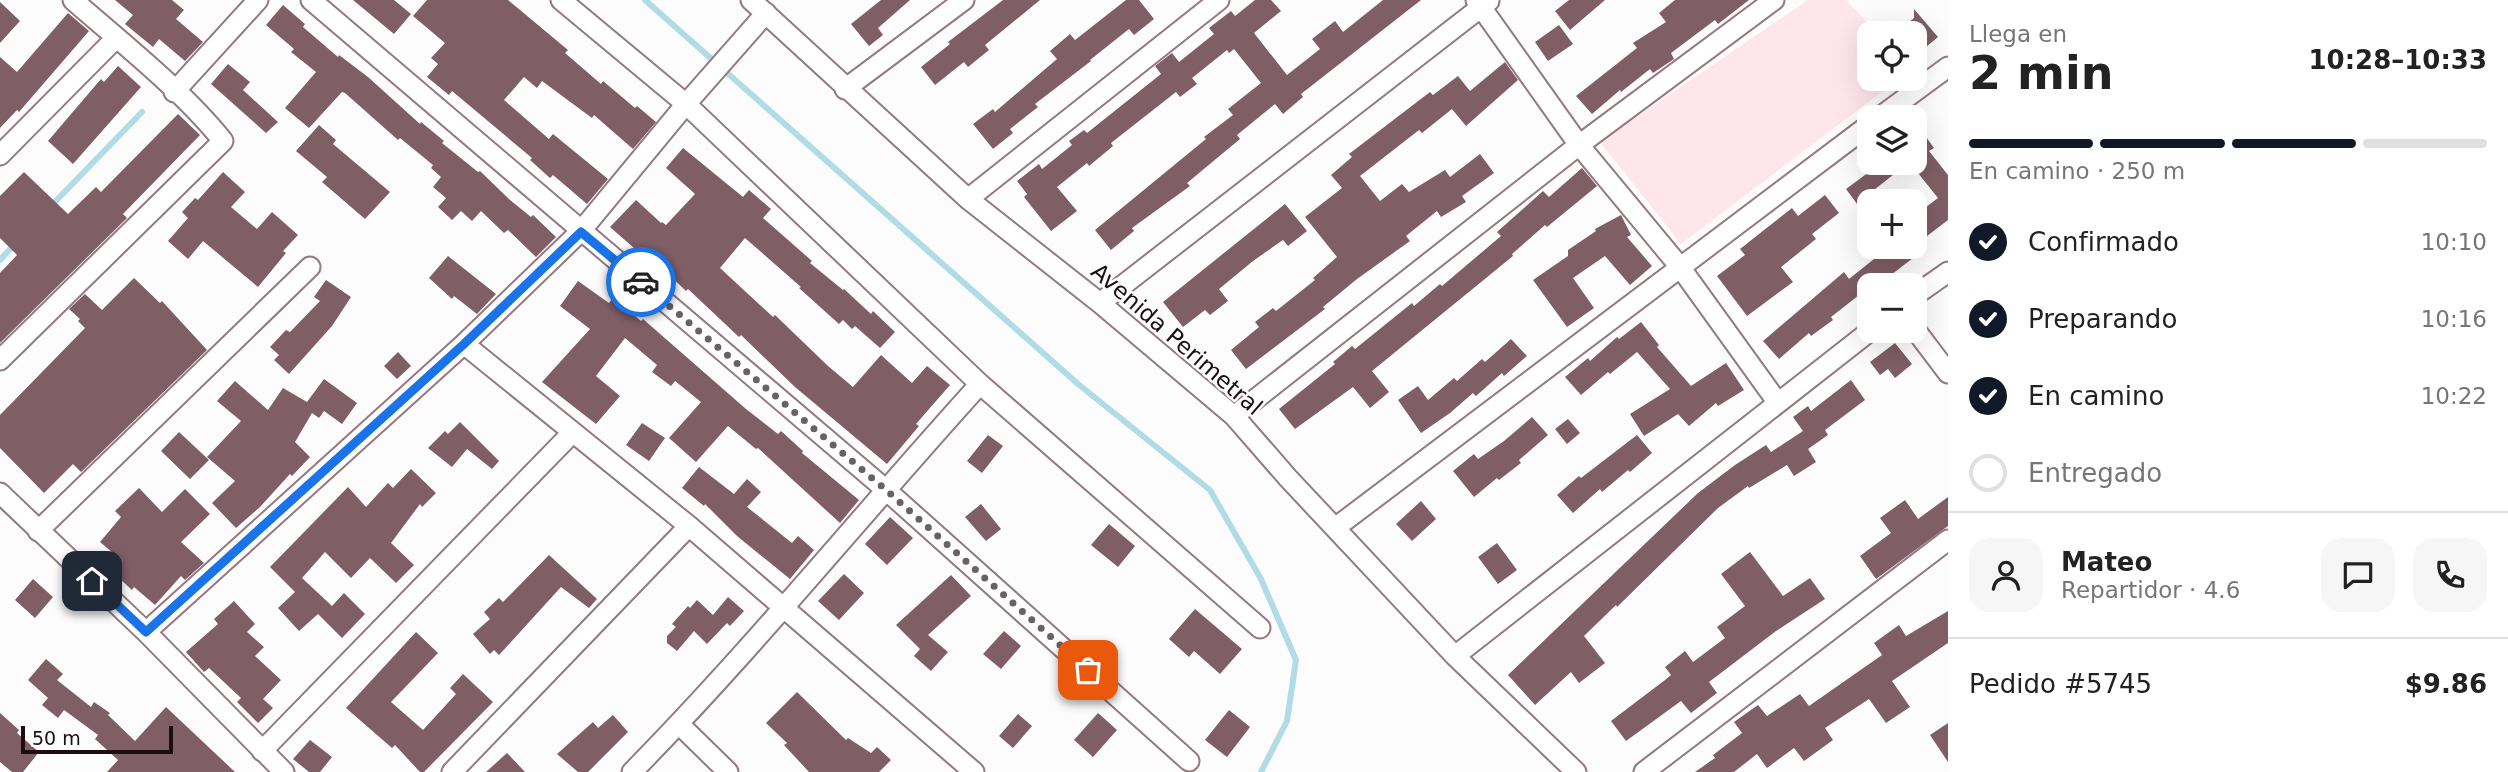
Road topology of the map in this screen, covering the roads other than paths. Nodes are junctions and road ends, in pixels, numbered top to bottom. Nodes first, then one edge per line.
1 (73, 0) edge
2 (258, 0) edge
3 (311, 0) edge
4 (561, 0) edge
5 (964, 0) edge
6 (1219, 0) edge
7 (1774, 0) edge
8 (1482, 2) edge
9 (758, 7) edge
10 (116, 38) junction
11 (1948, 67) edge
12 (845, 89) junction
13 (174, 92) junction
14 (686, 104) junction
15 (1896, 105) edge
16 (1857, 134) edge
17 (1579, 145) junction
18 (0, 155) edge
19 (968, 199) junction
20 (581, 232) junction
21 (310, 267) dead end
22 (1681, 267) junction
23 (1948, 272) edge
24 (1927, 287) edge
25 (1100, 303) junction
26 (1857, 341) edge
27 (1925, 343) edge
28 (464, 344) junction
29 (0, 360) edge
30 (1948, 373) edge
31 (980, 384) junction
32 (1778, 402) junction
33 (1234, 415) junction
34 (572, 433) junction
35 (885, 489) junction
36 (0, 493) edge
37 (689, 526) junction
38 (1335, 528) junction
39 (38, 531) junction
40 (1948, 540) edge
41 (785, 608) junction
42 (1261, 628) dead end
43 (146, 632) junction
44 (1455, 656) junction
45 (679, 724) junction
46 (262, 751) junction
47 (1189, 761) dead end
48 (285, 772) edge
49 (452, 772) edge
50 (632, 772) edge
51 (728, 772) edge
52 (974, 772) edge
53 (1576, 772) edge
54 (1644, 772) edge

1 - 10 street
2 - 13 street
3 - 20 street
4 - 14 street
5 - 12 street
6 - 19 street
7 - 17 street
8 - 17 street
8 - 25 street
9 - 12 street, Avenida Perimetral
9 - 14 street
10 - 13 street
10 - 18 street
11 - 15 street
12 - 19 street, Avenida Perimetral
13 - 29 street
14 - 20 street
14 - 31 street
16 - 22 street
17 - 22 street
17 - 33 street
19 - 25 street, Avenida Perimetral
20 - 28 street
20 - 35 street
21 - 39 street
22 - 32 street
22 - 38 street
23 - 24 street
25 - 33 street, Avenida Perimetral
26 - 32 street
27 - 30 street
28 - 34 street
28 - 43 street
31 - 35 street
31 - 42 street
32 - 44 street
33 - 38 street, Avenida Perimetral
34 - 37 street
34 - 46 street
35 - 41 street
35 - 47 street
36 - 39 street
37 - 41 street
37 - 49 street
38 - 44 street, Avenida Perimetral
39 - 43 street
40 - 54 street
41 - 45 street
41 - 52 street
43 - 46 street
44 - 53 street, Avenida Perimetral
45 - 50 street
45 - 51 street
46 - 48 street

